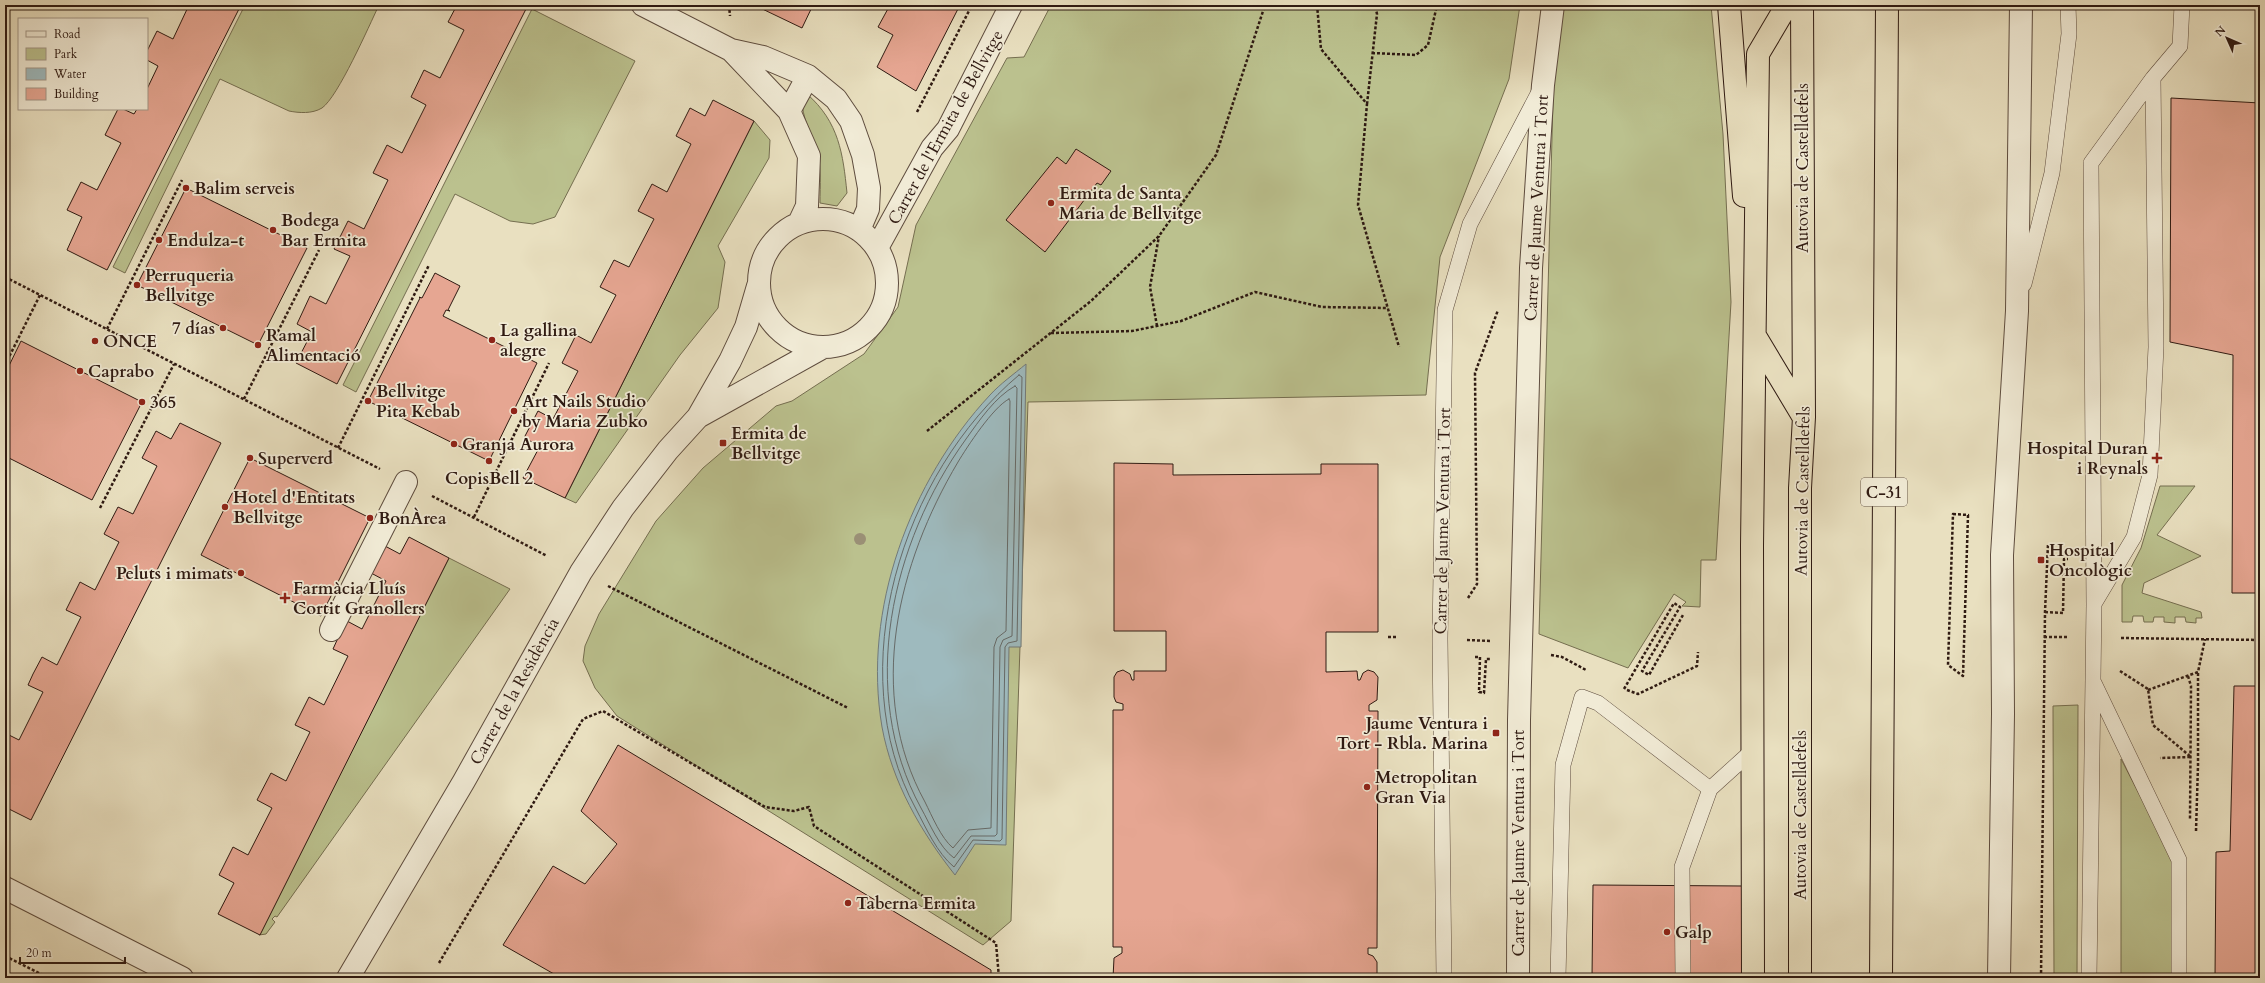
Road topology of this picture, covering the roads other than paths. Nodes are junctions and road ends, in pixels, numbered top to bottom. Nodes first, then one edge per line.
1 (643, 5) edge
2 (1011, 5) edge
3 (1553, 5) edge
4 (1729, 5) edge
5 (1787, 5) edge
6 (1802, 5) edge
7 (1887, 5) edge
8 (2021, 5) edge
9 (2068, 5) edge
10 (2182, 5) edge
11 (731, 50) junction
12 (808, 76) junction
13 (2153, 78) junction
14 (1543, 85) junction
15 (789, 111) junction
16 (799, 223) junction
17 (859, 230) junction
18 (877, 248) junction
19 (758, 286) junction
20 (2017, 311) junction
21 (1755, 337) junction
22 (820, 349) junction
23 (698, 417) junction
24 (1804, 417) junction
25 (406, 482) road end
26 (2094, 604) junction
27 (331, 630) dead end
28 (2092, 680) junction
29 (1752, 751) junction
30 (1710, 789) junction
31 (5, 888) edge
32 (182, 978) edge
33 (348, 978) edge
34 (1444, 978) edge
35 (1518, 978) edge
36 (1558, 978) edge
37 (1683, 978) edge
38 (1753, 978) edge
39 (1800, 978) edge
40 (1880, 978) edge
41 (1999, 978) edge
42 (2089, 978) edge
43 (2179, 978) edge

1 - 11 street, Carrer de l'Ermita de Bellvitge
2 - 18 street, Carrer de l'Ermita de Bellvitge
3 - 14 street, Carrer de Jaume Ventura i Tort
4 - 21 highway
5 - 21 highway
6 - 24 highway, Autovia de Castelldefels
7 - 40 highway, C-31
8 - 20 street
9 - 20 lane
10 - 13 lane
11 - 12 street, Carrer de l'Ermita de Bellvitge
11 - 15 street, Carrer de l'Ermita de Bellvitge
12 - 15 street
12 - 17 street, Carrer de l'Ermita de Bellvitge
13 - 26 lane
13 - 26 lane
14 - 34 lane, Carrer de Jaume Ventura i Tort
14 - 35 street, Carrer de Jaume Ventura i Tort
15 - 16 street, Carrer de l'Ermita de Bellvitge
16 - 17 street
16 - 19 street
17 - 18 street
18 - 22 street
19 - 22 street
19 - 23 street, Carrer de la Residència
20 - 41 street
21 - 24 highway
21 - 29 highway
22 - 23 street, Carrer de la Residència
23 - 33 street, Carrer de la Residència
24 - 39 highway, Autovia de Castelldefels
25 - 27 street
26 - 28 lane
28 - 42 lane
28 - 43 lane
29 - 30 lane
29 - 38 highway
30 - 36 lane
30 - 37 lane
31 - 32 street

